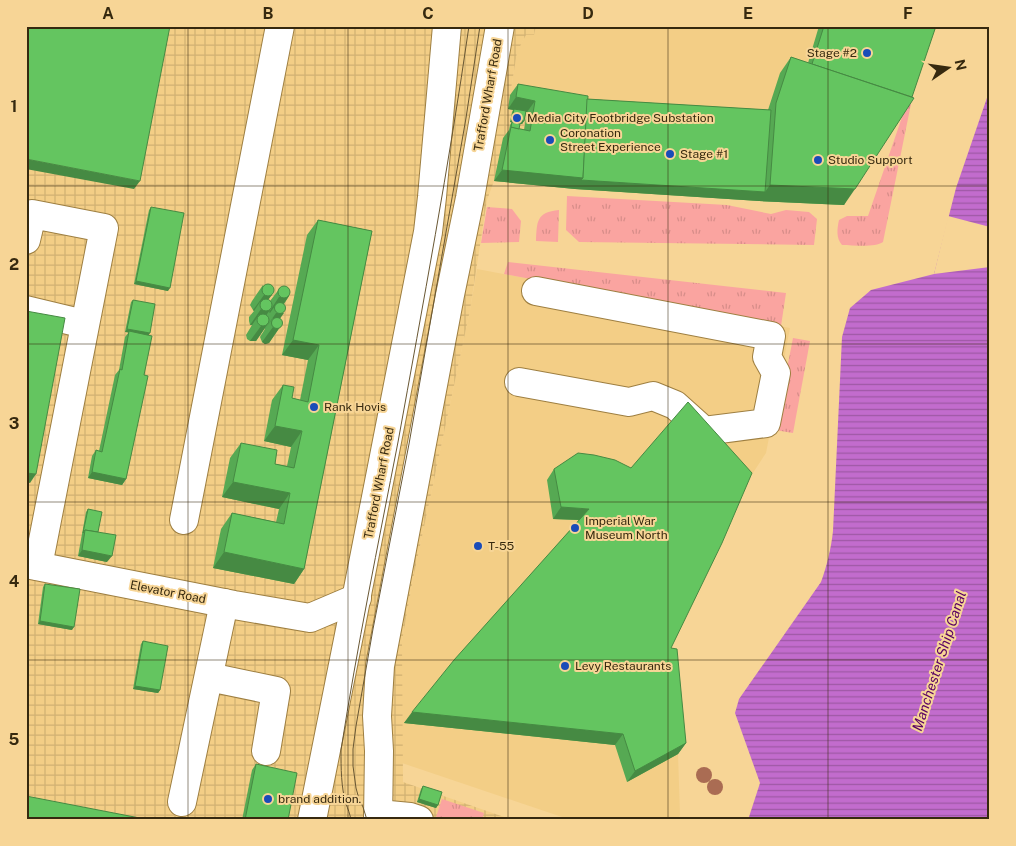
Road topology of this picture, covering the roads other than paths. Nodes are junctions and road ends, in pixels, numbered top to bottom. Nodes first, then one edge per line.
1 (280, 26) edge
2 (446, 26) edge
3 (500, 26) edge
4 (26, 240) edge
5 (536, 291) dead end
6 (26, 310) edge
7 (84, 324) junction
8 (519, 382) dead end
9 (37, 511) edge
10 (184, 520) dead end
11 (32, 565) edge
12 (356, 598) junction
13 (224, 603) junction
14 (310, 618) junction
15 (345, 655) junction
16 (209, 677) junction
17 (266, 751) dead end
18 (182, 802) dead end
19 (318, 817) edge
20 (374, 818) edge
21 (419, 820) edge

1 - 10 street
2 - 12 street, Trafford Wharf Road
3 - 20 street, Trafford Wharf Road
4 - 7 street
5 - 8 street
6 - 7 street
7 - 9 street
9 - 11 street
11 - 13 street, Elevator Road
12 - 14 street
12 - 15 street, Trafford Wharf Road
13 - 14 street, Elevator Road
13 - 16 street
14 - 15 street
15 - 19 street, Trafford Wharf Road
16 - 17 street
16 - 18 street
20 - 21 street

